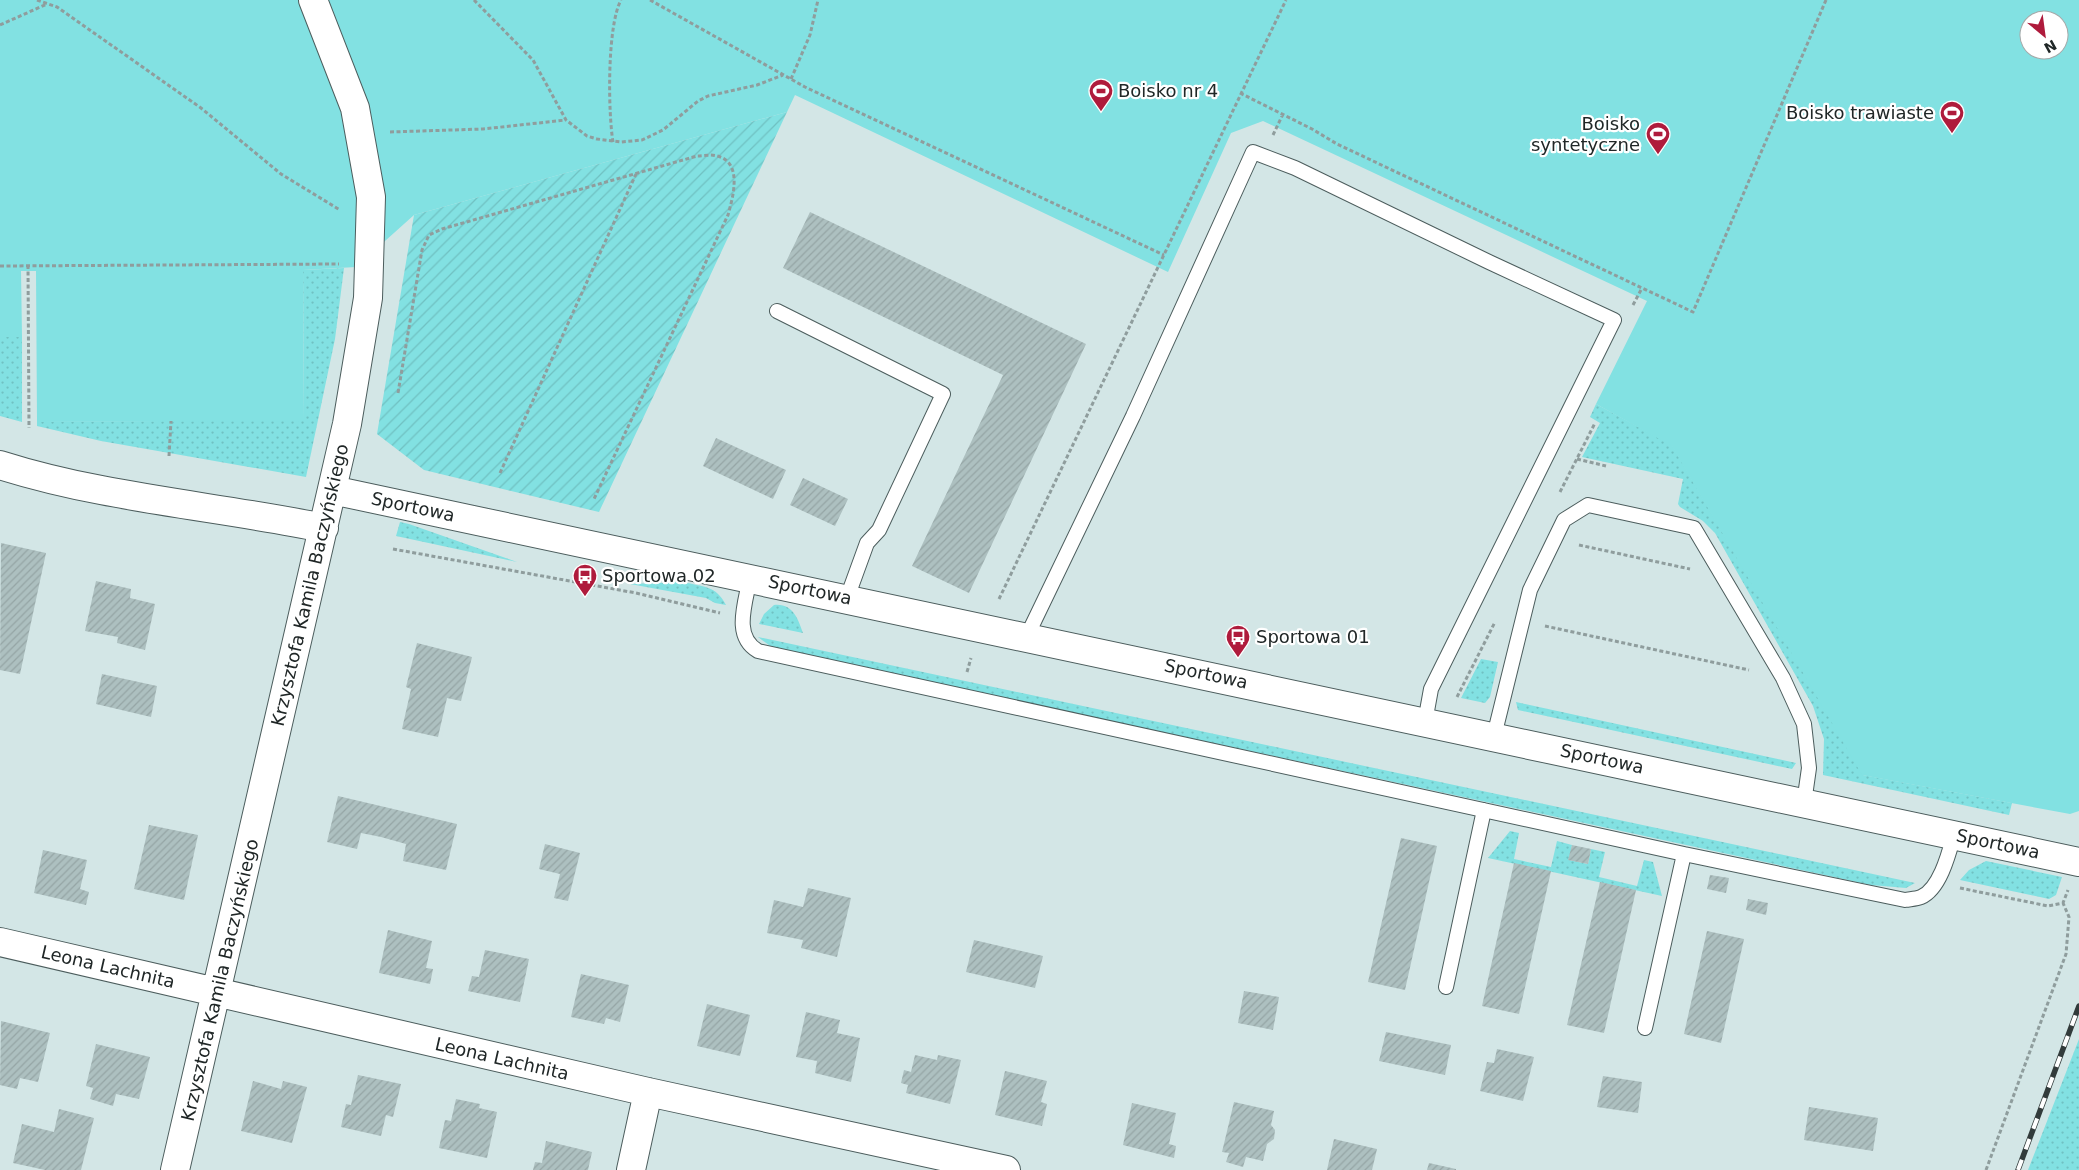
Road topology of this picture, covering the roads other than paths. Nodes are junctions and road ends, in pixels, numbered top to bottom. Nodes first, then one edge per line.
1 (313, 0) edge
2 (777, 311) dead end
3 (0, 465) edge
4 (332, 490) junction
5 (324, 528) junction
6 (750, 578) junction
7 (847, 598) junction
8 (1027, 636) junction
9 (1425, 722) junction
10 (1494, 736) junction
11 (1804, 803) junction
12 (1484, 810) junction
13 (1954, 835) junction
14 (1684, 854) junction
15 (2079, 862) edge
16 (0, 942) edge
17 (1446, 986) dead end
18 (216, 994) junction
19 (1645, 1028) dead end
20 (648, 1092) junction
21 (176, 1170) edge
22 (631, 1170) edge
23 (1006, 1170) edge

1 - 4 street, Krzysztofa Kamila Baczyńskiego
2 - 7 lane
3 - 5 street
4 - 5 street, Krzysztofa Kamila Baczyńskiego
4 - 6 street, Sportowa
5 - 18 street, Krzysztofa Kamila Baczyńskiego
6 - 7 street, Sportowa
6 - 12 lane
7 - 8 street, Sportowa
8 - 9 street, Sportowa
8 - 9 lane
9 - 10 street, Sportowa
10 - 11 street, Sportowa
10 - 11 lane
11 - 13 street, Sportowa
12 - 14 lane
12 - 17 lane
13 - 14 lane
13 - 15 street, Sportowa
14 - 19 lane
16 - 18 street, Leona Lachnita
18 - 20 street, Leona Lachnita
18 - 21 street, Krzysztofa Kamila Baczyńskiego
20 - 22 street
20 - 23 street, Leona Lachnita

